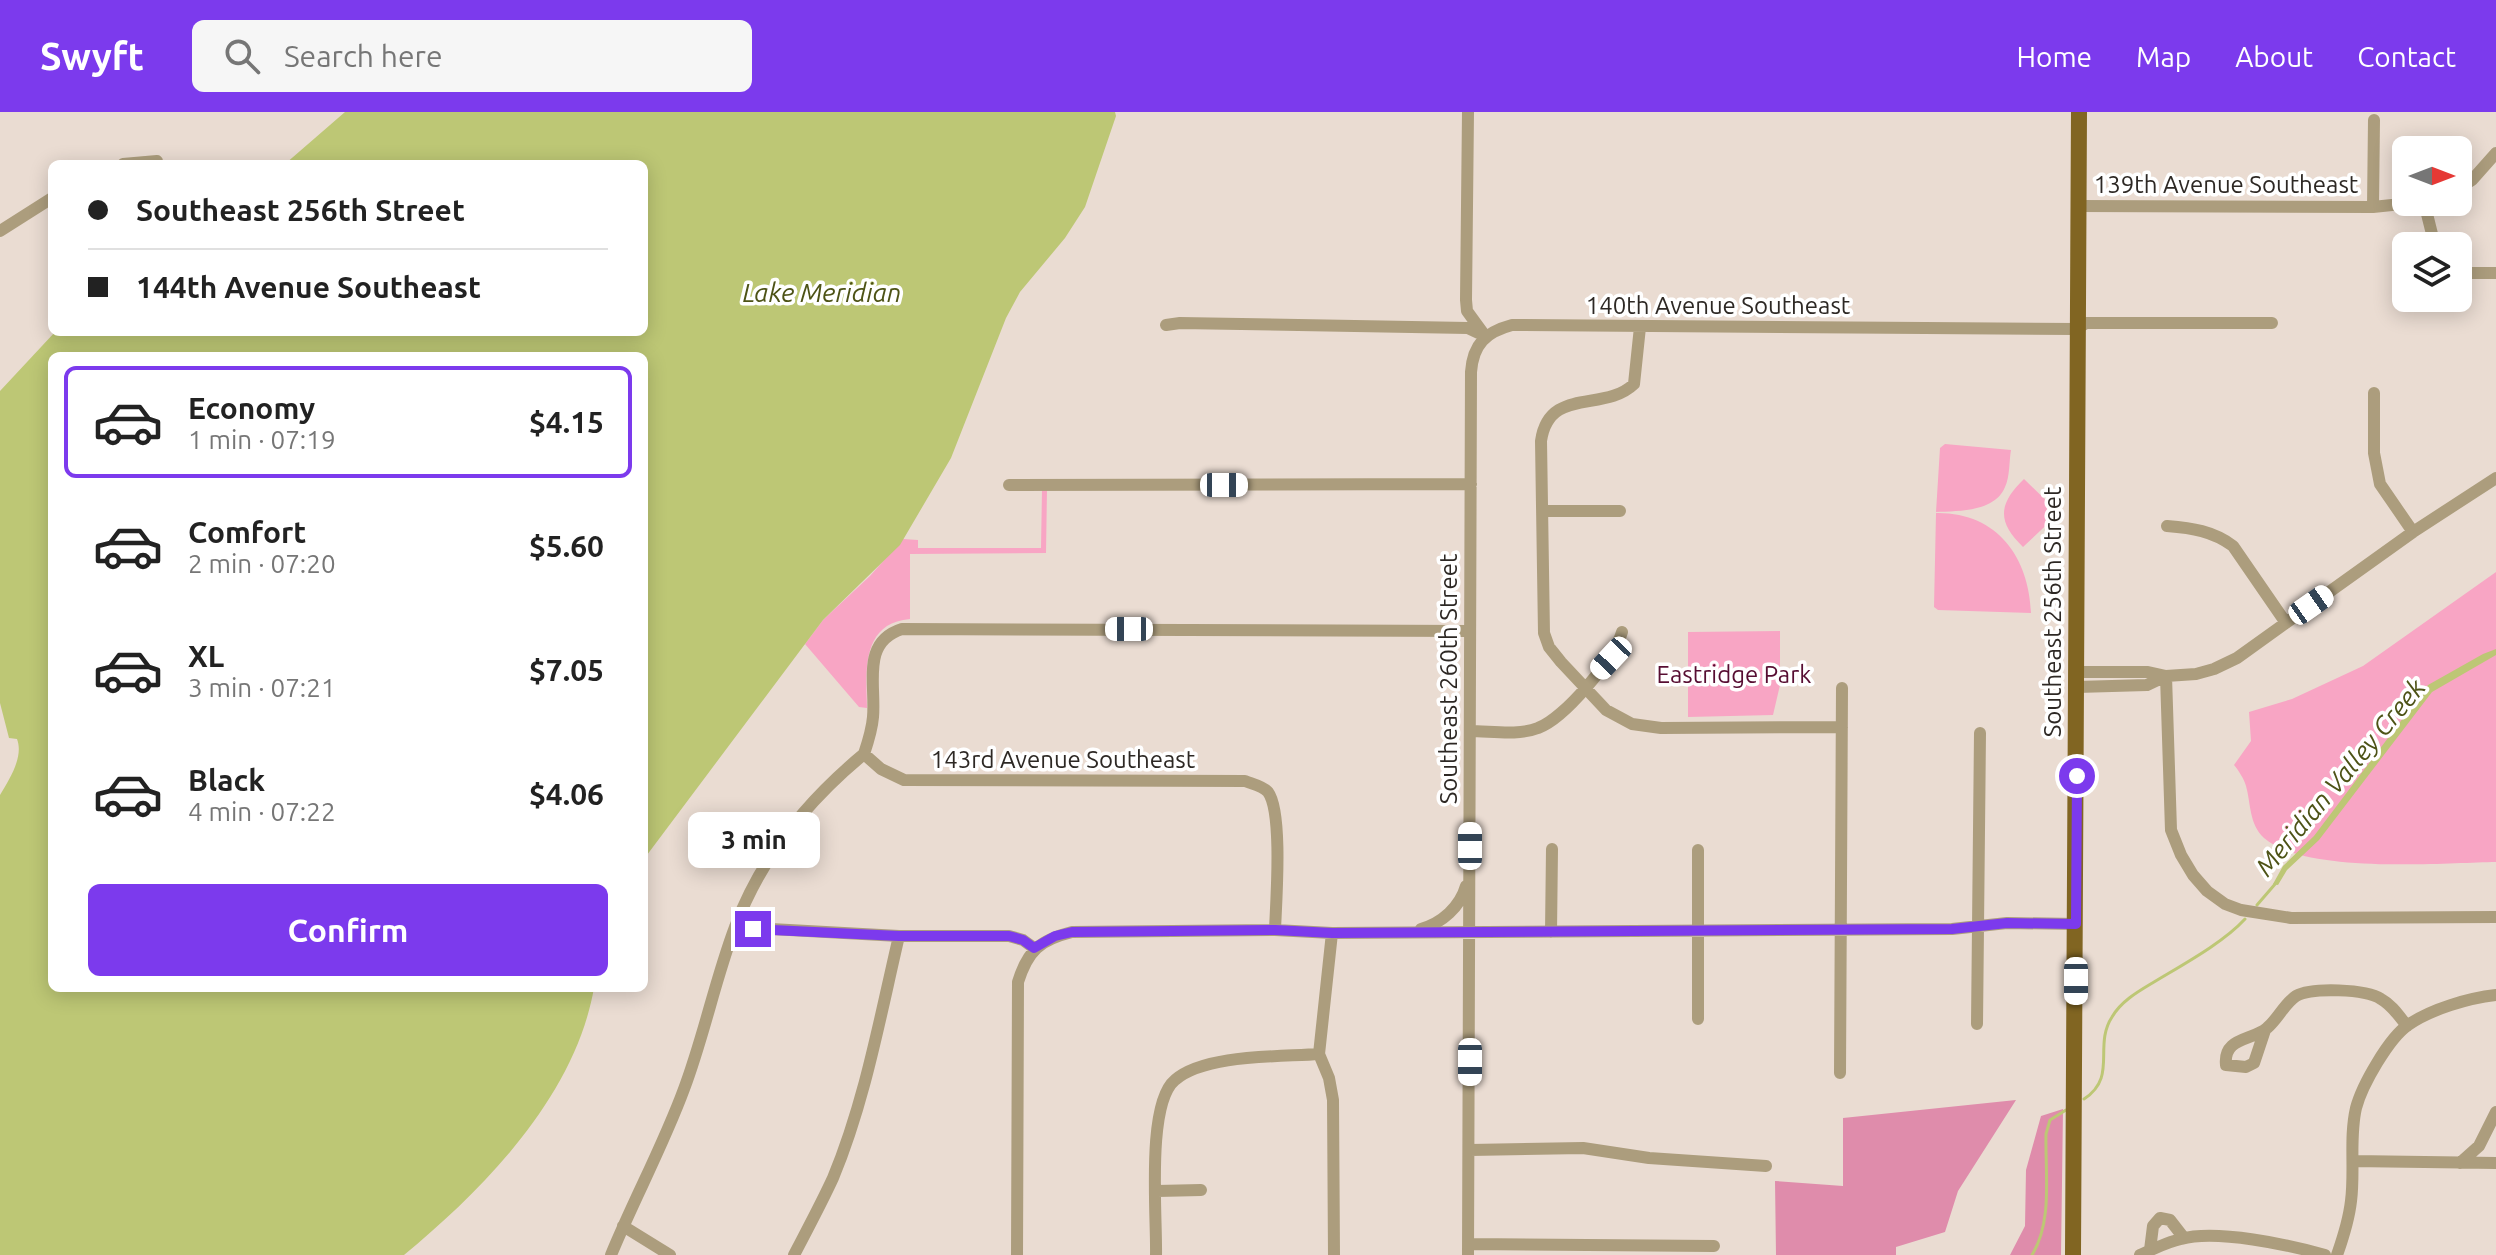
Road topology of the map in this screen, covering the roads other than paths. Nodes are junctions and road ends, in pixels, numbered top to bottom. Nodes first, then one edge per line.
1 (1468, 112) edge
2 (2079, 112) edge
3 (2374, 120) dead end
4 (2496, 153) edge
5 (2472, 180) edge
6 (48, 201) edge
7 (2392, 205) edge
8 (2079, 206) junction
9 (2373, 207) junction
10 (0, 231) edge
11 (2472, 273) edge
12 (2496, 273) edge
13 (2272, 323) dead end
14 (1166, 325) dead end
15 (1640, 327) junction
16 (2076, 329) junction
17 (1485, 336) junction
18 (2374, 393) dead end
19 (2496, 478) edge
20 (1471, 484) junction
21 (1009, 485) dead end
22 (1542, 511) junction
23 (1620, 511) dead end
24 (2167, 526) dead end
25 (2413, 532) junction
26 (2286, 623) junction
27 (1470, 631) junction
28 (1622, 632) dead end
29 (2166, 676) junction
30 (2077, 680) junction
31 (1585, 687) junction
32 (1842, 688) dead end
33 (1842, 727) junction
34 (1470, 731) junction
35 (1980, 733) dead end
36 (864, 754) junction
37 (1552, 849) dead end
38 (1698, 850) dead end
39 (1470, 871) junction
40 (2496, 917) edge
41 (2076, 924) junction
42 (735, 927) junction
43 (1978, 928) junction
44 (1840, 929) junction
45 (1275, 930) junction
46 (1698, 931) junction
47 (1469, 932) junction
48 (1551, 932) junction
49 (1332, 933) junction
50 (1408, 933) junction
51 (899, 936) junction
52 (1034, 948) junction
53 (2496, 995) edge
54 (1698, 1019) dead end
55 (1977, 1024) dead end
56 (2407, 1026) junction
57 (2265, 1030) dead end
58 (1319, 1054) junction
59 (1840, 1073) dead end
60 (2496, 1112) edge
61 (1470, 1150) junction
62 (2353, 1161) junction
63 (2460, 1163) junction
64 (2496, 1163) edge
65 (1766, 1166) dead end
66 (1201, 1190) dead end
67 (1157, 1191) junction
68 (623, 1226) junction
69 (2184, 1238) junction
70 (1714, 1246) dead end
71 (1468, 1249) edge
72 (2145, 1253) edge
73 (611, 1255) edge
74 (670, 1255) edge
75 (794, 1255) edge
76 (1017, 1255) edge
77 (1156, 1255) edge
78 (1334, 1255) edge
79 (2073, 1255) edge
80 (2325, 1255) edge
81 (2337, 1255) edge

1 - 17 street
2 - 8 main road, Southeast 256th Street
3 - 9 street
4 - 5 street
6 - 10 street
7 - 9 street, 139th Avenue Southeast
8 - 9 street, 139th Avenue Southeast
8 - 16 main road, Southeast 256th Street
11 - 12 street
13 - 16 street, 140th Avenue Southeast
14 - 17 street, 140th Avenue Southeast
15 - 16 street, 140th Avenue Southeast
15 - 17 street, 140th Avenue Southeast
15 - 22 street
16 - 30 main road, Southeast 256th Street
17 - 20 street, Southeast 260th Street
18 - 25 street
19 - 25 street
20 - 21 street
20 - 27 street, Southeast 260th Street
22 - 23 street
22 - 31 street
24 - 26 street
25 - 26 street
26 - 29 street
27 - 34 street, Southeast 260th Street
27 - 36 street
28 - 31 street
29 - 30 street
29 - 40 street
30 - 41 main road, Southeast 256th Street
31 - 33 street
31 - 34 street
32 - 33 street
33 - 44 street
34 - 39 street, Southeast 260th Street
35 - 43 street
36 - 42 street
36 - 45 street, 143rd Avenue Southeast
37 - 48 street
38 - 46 street
39 - 47 street, Southeast 260th Street
39 - 50 street
41 - 43 street
41 - 79 main road, Southeast 256th Street
42 - 51 street
42 - 68 street
43 - 44 street
43 - 55 street
44 - 46 street
44 - 59 street
45 - 49 street
45 - 52 street
46 - 48 street
46 - 54 street
47 - 48 street
47 - 50 street
47 - 61 street, Southeast 260th Street
49 - 50 street
49 - 58 street
51 - 52 street
51 - 75 street
52 - 76 street
53 - 56 street
56 - 57 street
56 - 62 street
58 - 67 street
58 - 78 street
60 - 63 street
61 - 65 street
61 - 71 street, Southeast 260th Street
62 - 63 street
62 - 81 street
63 - 64 street
66 - 67 street
67 - 77 street
68 - 73 street
68 - 74 street
69 - 72 street
69 - 72 street
69 - 80 street
70 - 71 street

